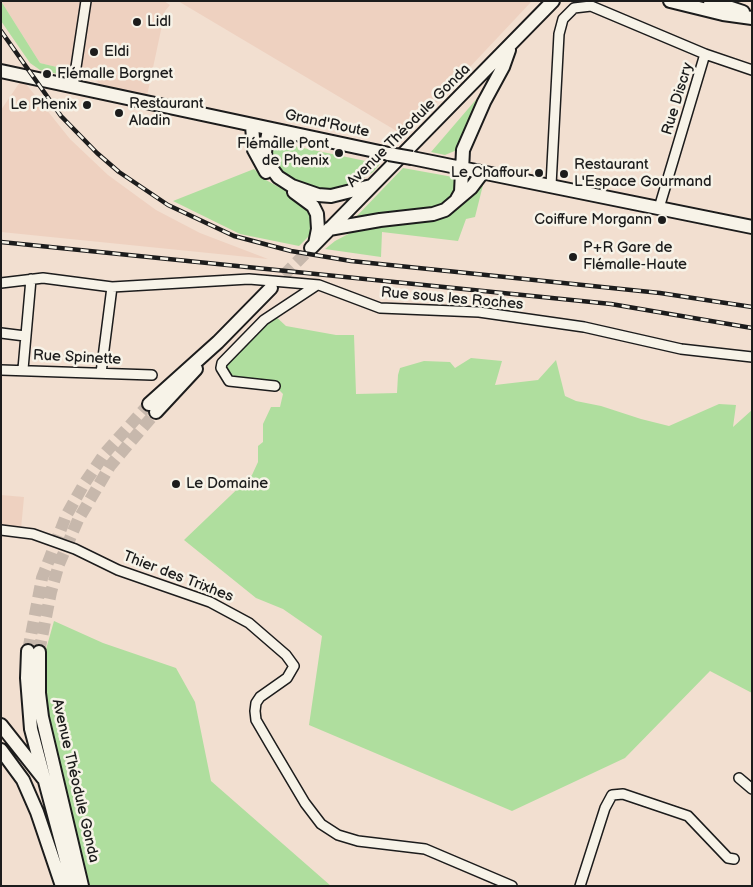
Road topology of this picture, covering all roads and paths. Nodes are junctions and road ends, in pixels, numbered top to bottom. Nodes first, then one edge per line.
1 (86, 1) edge
2 (541, 1) edge
3 (553, 1) edge
4 (670, 1) edge
5 (710, 1) edge
6 (752, 17) edge
7 (528, 26) junction
8 (510, 48) junction
9 (705, 54) junction
10 (752, 70) edge
11 (1, 71) edge
12 (73, 86) junction
13 (252, 126) junction
14 (269, 129) junction
15 (462, 168) junction
16 (484, 172) junction
17 (551, 185) junction
18 (374, 186) junction
19 (456, 202) junction
20 (659, 208) junction
21 (752, 227) edge
22 (329, 230) junction
23 (31, 279) junction
24 (1, 283) edge
25 (317, 285) junction
26 (112, 287) junction
27 (271, 288) tunnel mouth
28 (1, 333) edge
29 (25, 336) junction
30 (752, 358) edge
31 (1, 370) edge
32 (22, 370) junction
33 (101, 373) junction
34 (152, 375) dead end
35 (275, 386) dead end
36 (153, 408) tunnel mouth
37 (1, 530) edge
38 (1, 725) edge
39 (1, 750) edge
40 (739, 778) dead end
41 (45, 780) junction
42 (752, 789) edge
43 (64, 848) junction
44 (734, 859) dead end
45 (59, 872) junction
46 (62, 886) edge
47 (73, 886) edge
48 (82, 886) edge
49 (512, 886) edge
50 (580, 886) edge

1 - 12 street
2 - 7 main road, Avenue Théodule Gonda
3 - 7 main road, Avenue Théodule Gonda
4 - 6 main road
5 - 6 main road
7 - 8 main road, Avenue Théodule Gonda
8 - 15 main road
8 - 18 main road, Avenue Théodule Gonda
9 - 10 street
9 - 17 street
9 - 20 street, Rue Discry
11 - 12 main road, Grand'Route
12 - 13 main road, Grand'Route
13 - 14 main road, Grand'Route
13 - 22 main road, Avenue Théodule Gonda
14 - 15 main road, Grand'Route, bridge
14 - 18 main road
15 - 16 main road, Grand'Route
15 - 19 main road
16 - 17 main road, Grand'Route
16 - 19 main road
17 - 20 main road, Grand'Route
18 - 22 main road, Avenue Théodule Gonda
19 - 22 main road
20 - 21 main road, Grand'Route
23 - 24 street, Rue sous les Roches
23 - 26 street, Rue sous les Roches
23 - 29 street
25 - 26 street, Rue sous les Roches
25 - 30 street, Rue sous les Roches
25 - 35 street
26 - 33 street
27 - 36 main road
28 - 29 street
29 - 32 street
31 - 32 street, Rue Spinette
32 - 33 street, Rue Spinette
33 - 34 street, Rue Spinette
37 - 49 street, Thier des Trixhes
38 - 41 main road
39 - 45 main road
40 - 42 street
41 - 43 main road, Avenue Théodule Gonda
41 - 48 main road, Avenue Théodule Gonda
43 - 45 main road
43 - 47 main road, Avenue Théodule Gonda
44 - 50 street
45 - 46 main road

